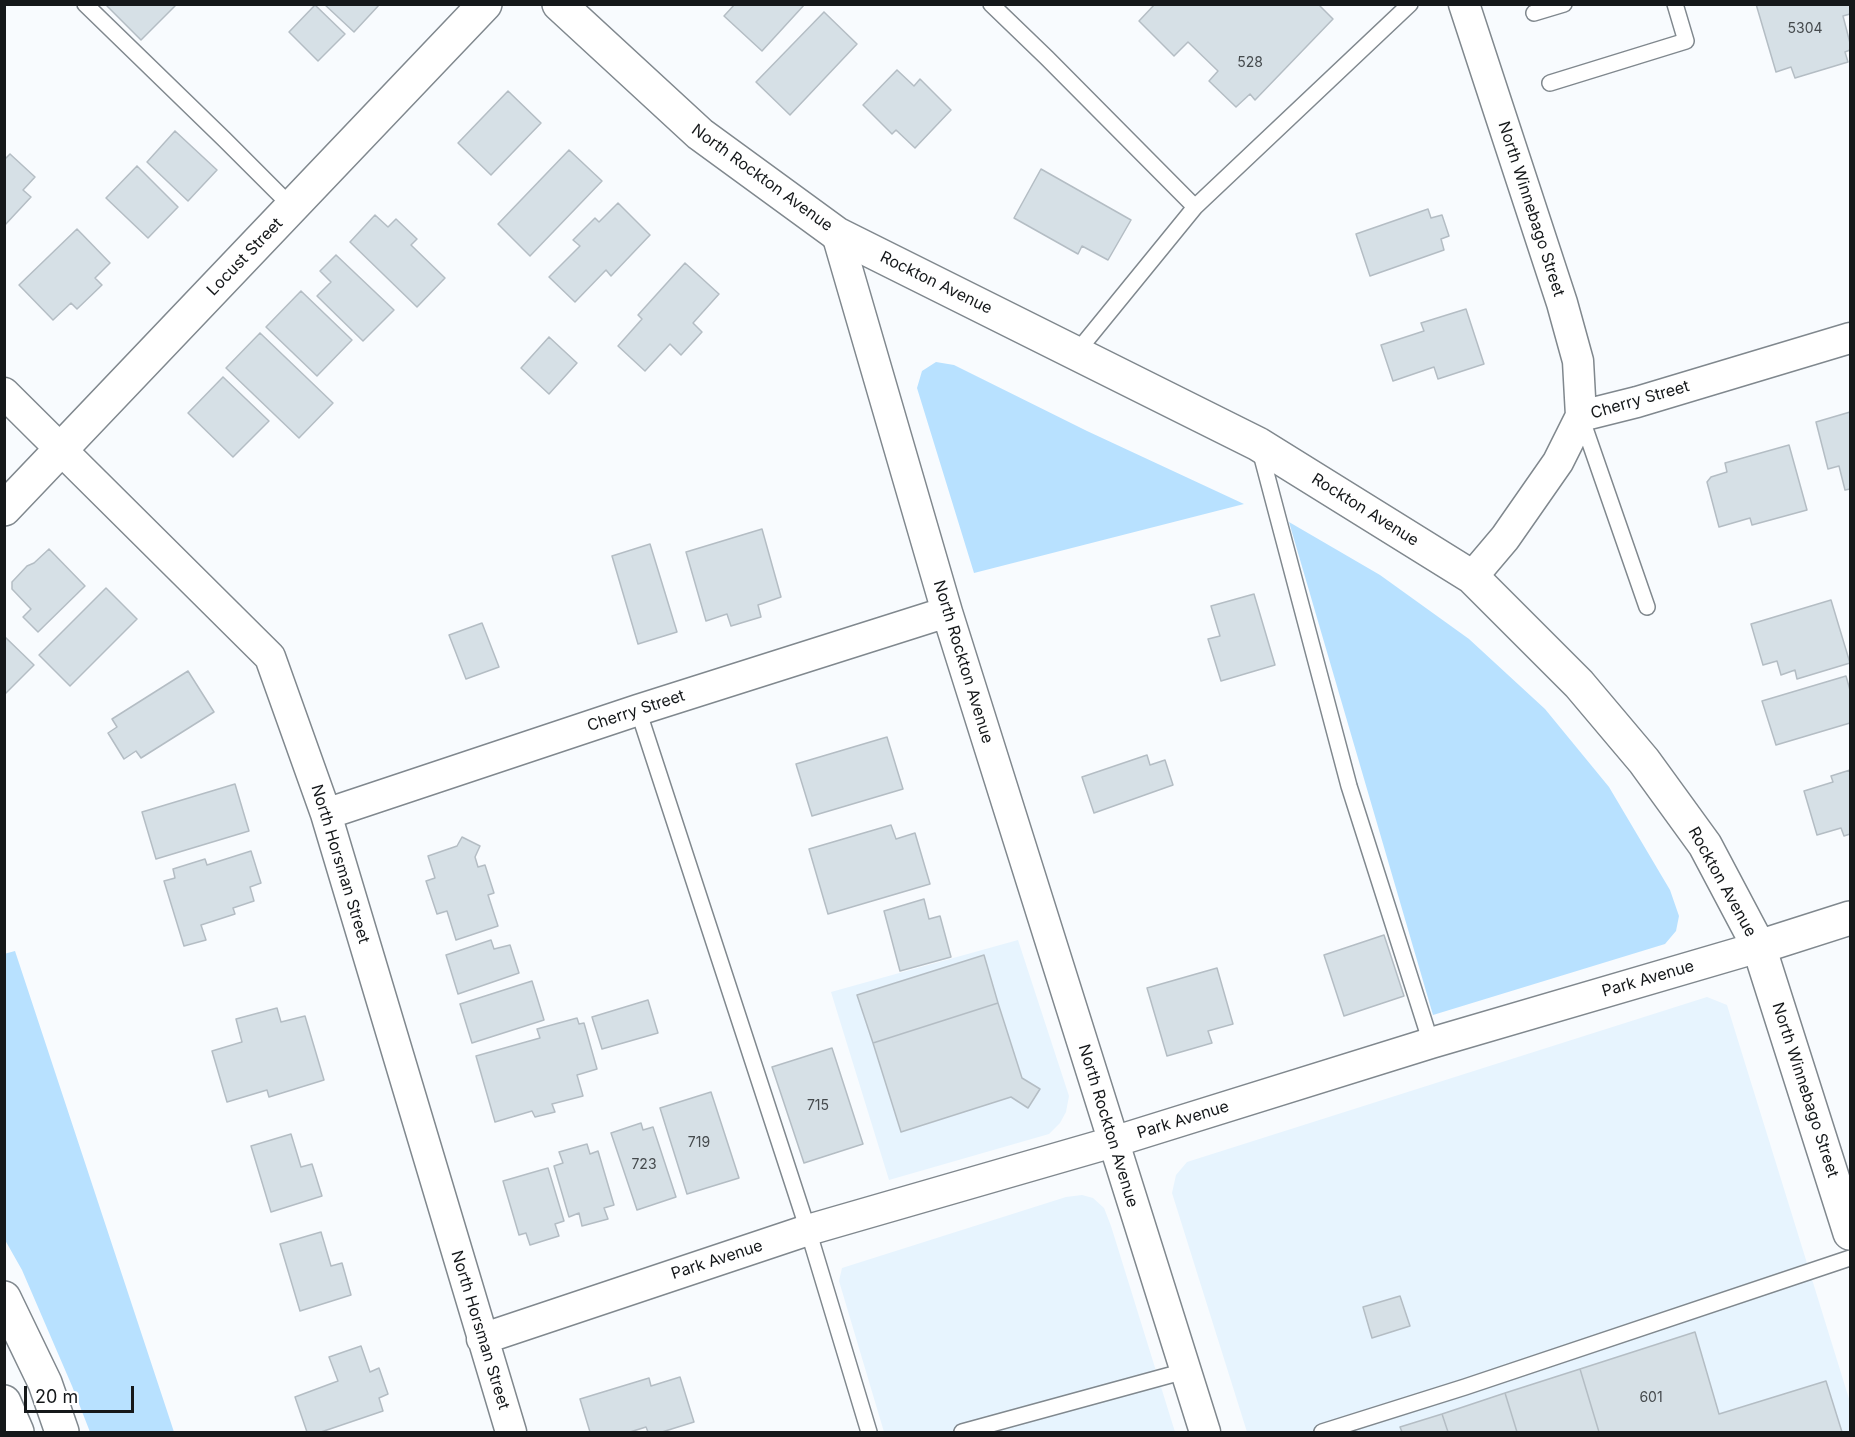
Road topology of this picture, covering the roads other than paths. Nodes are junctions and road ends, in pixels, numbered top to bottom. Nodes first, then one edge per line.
1 (85, 4) edge
2 (485, 4) edge
3 (559, 4) edge
4 (991, 4) edge
5 (1410, 4) edge
6 (1464, 4) edge
7 (1564, 4) edge
8 (1675, 4) edge
9 (1534, 14) dead end
10 (1550, 83) dead end
11 (292, 207) junction
12 (1195, 207) junction
13 (837, 234) junction
14 (1851, 338) edge
15 (1076, 353) junction
16 (4, 393) edge
17 (1581, 416) junction
18 (1258, 444) junction
19 (62, 448) junction
20 (4, 509) edge
21 (1472, 577) junction
22 (1647, 607) dead end
23 (947, 612) junction
24 (638, 710) junction
25 (326, 814) junction
26 (1851, 918) edge
27 (1759, 947) junction
28 (1431, 1043) junction
29 (1113, 1142) junction
30 (808, 1230) junction
31 (1851, 1233) edge
32 (1851, 1258) edge
33 (4, 1298) edge
34 (482, 1339) junction
35 (1185, 1371) junction
36 (4, 1402) edge
37 (17, 1432) edge
38 (62, 1432) edge
39 (511, 1432) edge
40 (869, 1432) edge
41 (962, 1432) edge
42 (1204, 1432) edge
43 (1322, 1432) edge

1 - 11 lane
2 - 11 main road, Locust Street
3 - 13 main road, North Rockton Avenue
4 - 12 lane
5 - 12 lane
6 - 17 street, North Winnebago Street
7 - 9 lane
8 - 10 lane
11 - 19 main road, Locust Street
12 - 15 lane
13 - 15 main road, Rockton Avenue
13 - 23 street, North Rockton Avenue
14 - 17 street, Cherry Street
15 - 18 main road, Rockton Avenue
16 - 19 street, North Horsman Street
17 - 21 street, Cherry Street
17 - 22 lane
18 - 21 main road, Rockton Avenue
18 - 28 lane
19 - 20 main road, Locust Street
19 - 25 street, North Horsman Street
21 - 27 main road, Rockton Avenue
23 - 24 street, Cherry Street
23 - 29 street, North Rockton Avenue
24 - 25 street, Cherry Street
24 - 30 lane
25 - 34 street, North Horsman Street
26 - 27 main road, Park Avenue
27 - 28 street, Park Avenue
27 - 31 main road, North Winnebago Street
28 - 29 street, Park Avenue
29 - 30 street, Park Avenue
29 - 35 street, North Rockton Avenue
30 - 34 street, Park Avenue
30 - 40 lane
32 - 43 lane
33 - 38 main road
34 - 39 street, North Horsman Street
35 - 41 lane
35 - 42 street, North Rockton Avenue
36 - 37 main road

